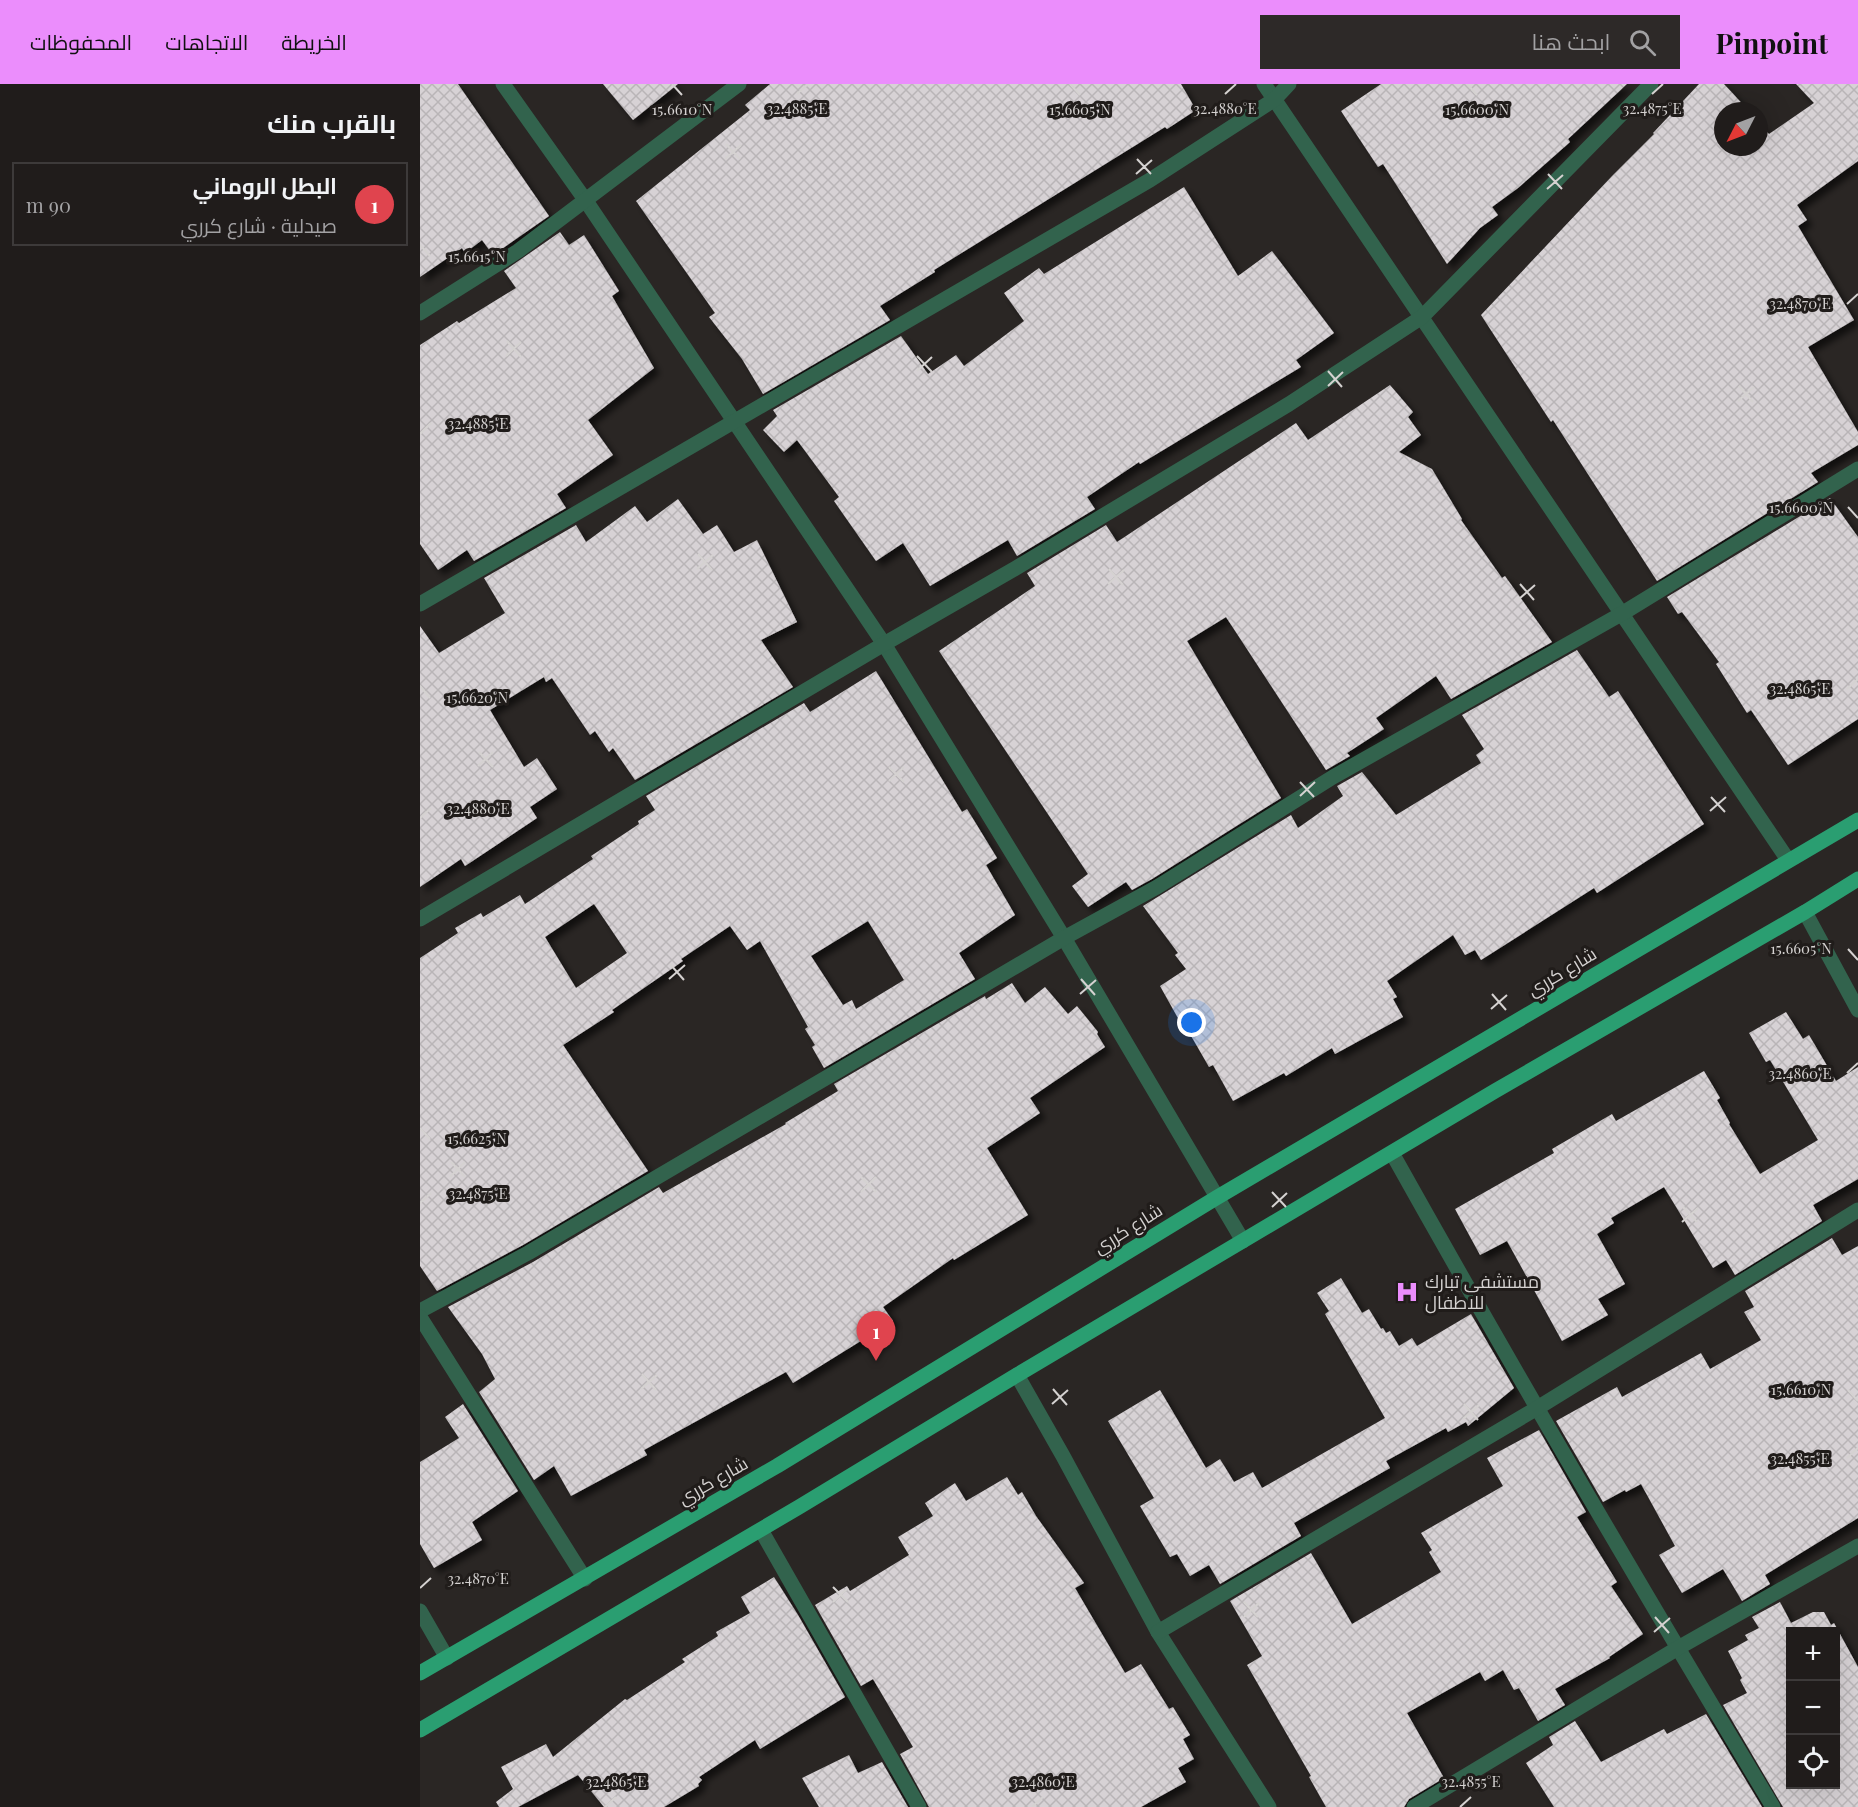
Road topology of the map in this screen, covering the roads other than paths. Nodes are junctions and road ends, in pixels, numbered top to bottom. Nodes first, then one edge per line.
1 (503, 84) edge
2 (739, 84) edge
3 (1264, 84) edge
4 (1289, 84) edge
5 (1651, 84) edge
6 (1275, 99) junction
7 (586, 201) junction
8 (420, 313) edge
9 (1422, 317) junction
10 (735, 421) junction
11 (1858, 469) edge
12 (420, 604) edge
13 (1623, 613) junction
14 (884, 644) junction
15 (1858, 820) edge
16 (1788, 860) junction
17 (1858, 879) edge
18 (1805, 912) junction
19 (420, 919) edge
20 (1064, 938) junction
21 (1858, 1010) edge
22 (1392, 1153) junction
23 (1216, 1198) junction
24 (1858, 1210) edge
25 (1243, 1241) junction
26 (420, 1311) edge
27 (420, 1317) edge
28 (1017, 1375) junction
29 (1539, 1407) junction
30 (760, 1530) junction
31 (1858, 1546) edge
32 (585, 1579) junction
33 (420, 1611) edge
34 (1158, 1632) junction
35 (1678, 1648) junction
36 (447, 1658) junction
37 (420, 1673) edge
38 (420, 1731) edge
39 (920, 1807) edge
40 (1269, 1807) edge
41 (1414, 1807) edge
42 (1773, 1807) edge

1 - 7 street
2 - 7 street
3 - 6 street
4 - 6 street
5 - 9 street
6 - 9 street
6 - 10 street
7 - 8 street
7 - 10 street
9 - 13 street
9 - 14 street
10 - 12 street
10 - 14 street
11 - 13 street
13 - 16 street
13 - 20 street
14 - 19 street
14 - 20 street
15 - 16 main road, شارع كرري
16 - 23 main road, شارع كرري
17 - 18 main road
18 - 21 street
18 - 22 main road
20 - 23 street
20 - 26 street
22 - 25 main road
22 - 29 street
23 - 25 street
23 - 32 main road, شارع كرري
24 - 29 street
25 - 28 main road
27 - 32 street
28 - 30 main road
28 - 34 street
29 - 34 street
29 - 35 street
30 - 38 main road
30 - 39 street
31 - 35 street
32 - 36 main road, شارع كرري
33 - 36 street
34 - 40 street
35 - 41 street
35 - 42 street
36 - 37 main road, شارع كرري

